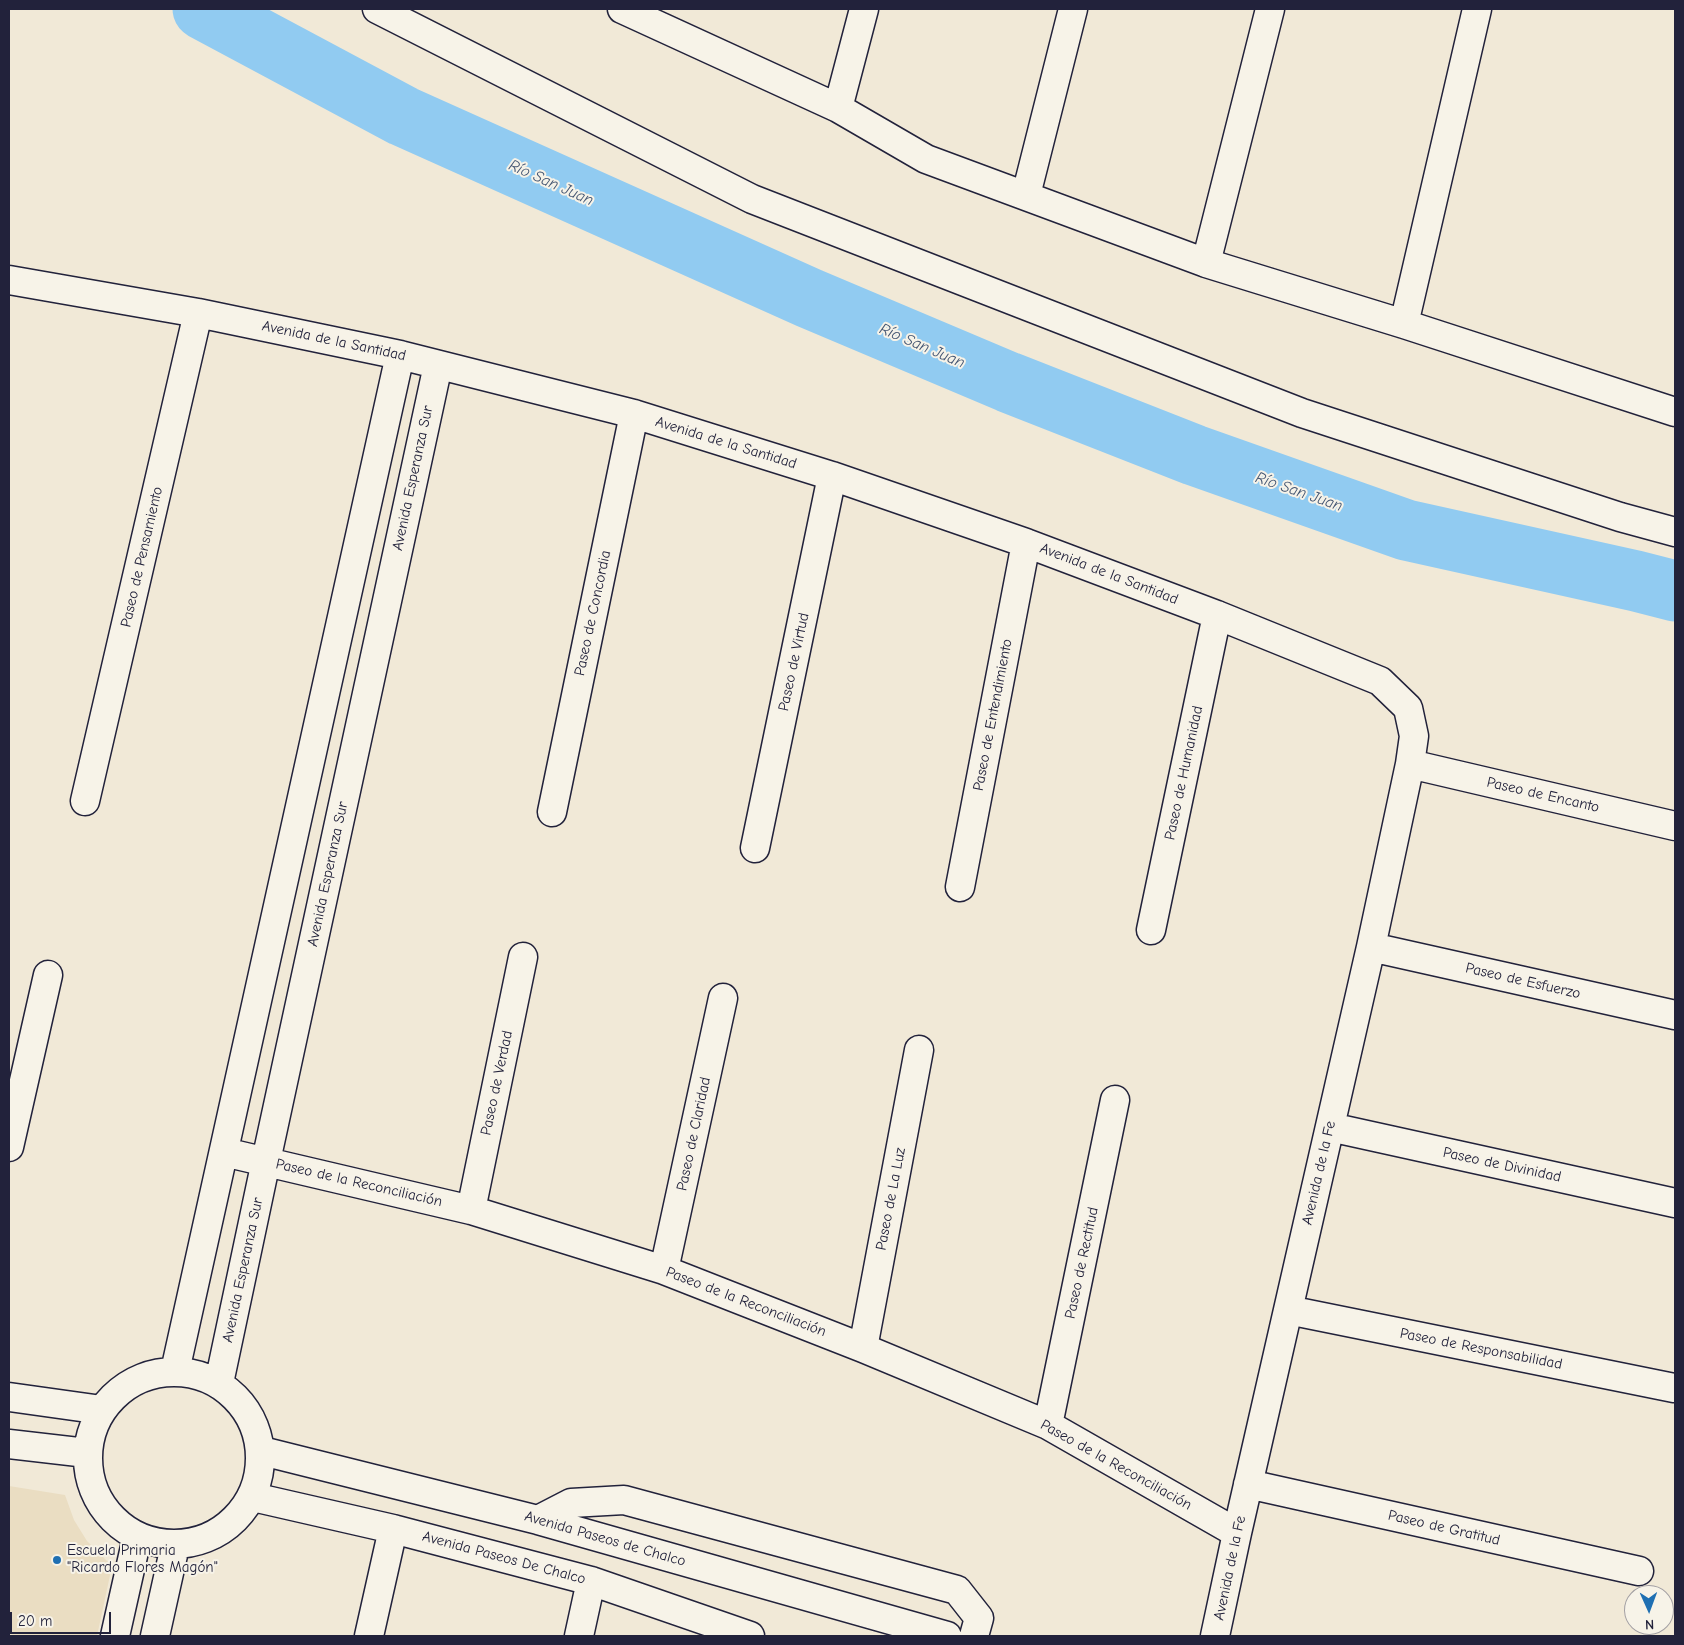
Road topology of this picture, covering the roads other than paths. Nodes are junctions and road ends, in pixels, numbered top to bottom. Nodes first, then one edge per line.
1 (377, 9) edge
2 (622, 9) edge
3 (864, 9) edge
4 (1073, 9) edge
5 (1270, 9) edge
6 (1477, 9) edge
7 (670, 19) edge
8 (838, 108) junction
9 (1026, 195) junction
10 (1206, 263) junction
11 (9, 280) edge
12 (198, 312) junction
13 (1404, 324) junction
14 (400, 355) junction
15 (438, 365) junction
16 (1675, 412) edge
17 (634, 414) junction
18 (832, 476) junction
19 (1675, 532) edge
20 (1026, 543) junction
21 (1217, 615) junction
22 (1408, 708) joint
23 (1410, 764) junction
24 (85, 801) dead end
25 (552, 812) dead end
26 (1675, 826) edge
27 (755, 848) dead end
28 (960, 887) dead end
29 (1151, 930) dead end
30 (1371, 948) junction
31 (524, 957) dead end
32 (48, 975) dead end
33 (723, 998) dead end
34 (1675, 1016) edge
35 (919, 1050) dead end
36 (1115, 1100) dead end
37 (1330, 1127) junction
38 (9, 1148) edge
39 (224, 1152) junction
40 (266, 1161) junction
41 (1675, 1203) edge
42 (471, 1210) junction
43 (664, 1270) junction
44 (1288, 1310) junction
45 (863, 1348) junction
46 (175, 1371) junction
47 (220, 1383) junction
48 (1674, 1388) dead end
49 (9, 1397) edge
50 (102, 1410) junction
51 (1048, 1425) junction
52 (9, 1444) edge
53 (262, 1451) junction
54 (87, 1453) junction
55 (1248, 1484) junction
56 (253, 1497) junction
57 (538, 1520) junction
58 (393, 1529) junction
59 (1237, 1532) junction
60 (137, 1538) junction
61 (175, 1546) junction
62 (1639, 1571) dead end
63 (591, 1581) junction
64 (116, 1636) edge
65 (155, 1636) edge
66 (369, 1636) edge
67 (579, 1636) edge
68 (750, 1636) edge
69 (946, 1636) edge
70 (974, 1636) edge
71 (1215, 1636) edge

1 - 19 street
2 - 7 street
3 - 8 street
4 - 9 street
5 - 10 street
6 - 13 street
7 - 8 street
8 - 9 street
9 - 10 street
10 - 13 street
11 - 12 street, Avenida de la Santidad
12 - 14 street, Avenida de la Santidad
12 - 24 street, Paseo de Pensamiento
13 - 16 street
14 - 15 street, Avenida de la Santidad
14 - 39 street
15 - 17 street, Avenida de la Santidad
15 - 40 street, Avenida Esperanza Sur
17 - 18 street, Avenida de la Santidad
17 - 25 street, Paseo de Concordia
18 - 20 street, Avenida de la Santidad
18 - 27 street, Paseo de Virtud
20 - 21 street, Avenida de la Santidad
20 - 28 street, Paseo de Entendimiento
21 - 22 street, Avenida de la Santidad
21 - 29 street, Paseo de Humanidad
22 - 23 street, Avenida de la Fe
23 - 26 street, Paseo de Encanto
23 - 30 street, Avenida de la Fe
30 - 34 street, Paseo de Esfuerzo
30 - 37 street, Avenida de la Fe
31 - 42 street, Paseo de Verdad
32 - 38 street
33 - 43 street, Paseo de Claridad
35 - 45 street, Paseo de La Luz
36 - 51 street, Paseo de Rectitud
37 - 41 street, Paseo de Divinidad
37 - 44 street, Avenida de la Fe
39 - 40 street, Paseo de la Reconciliación
39 - 46 street
40 - 42 street, Paseo de la Reconciliación
40 - 47 street, Avenida Esperanza Sur
42 - 43 street, Paseo de la Reconciliación
43 - 45 street, Paseo de la Reconciliación
44 - 48 street, Paseo de Responsabilidad
44 - 55 street, Avenida de la Fe
45 - 51 street, Paseo de la Reconciliación
46 - 47 street
46 - 50 street
47 - 53 street
49 - 50 street
50 - 54 street
51 - 59 street, Paseo de la Reconciliación
52 - 54 street
53 - 56 street
53 - 57 street, Avenida Paseos de Chalco
54 - 60 street
55 - 59 street, Avenida de la Fe
55 - 62 street, Paseo de Gratitud
56 - 58 street, Avenida Paseos De Chalco
56 - 61 street
57 - 69 street, Avenida Paseos de Chalco
57 - 70 street
58 - 63 street, Avenida Paseos De Chalco
58 - 66 street
59 - 71 street, Avenida de la Fe
60 - 61 street
60 - 64 street
61 - 65 street
63 - 67 street
63 - 68 street, Avenida Paseos De Chalco

